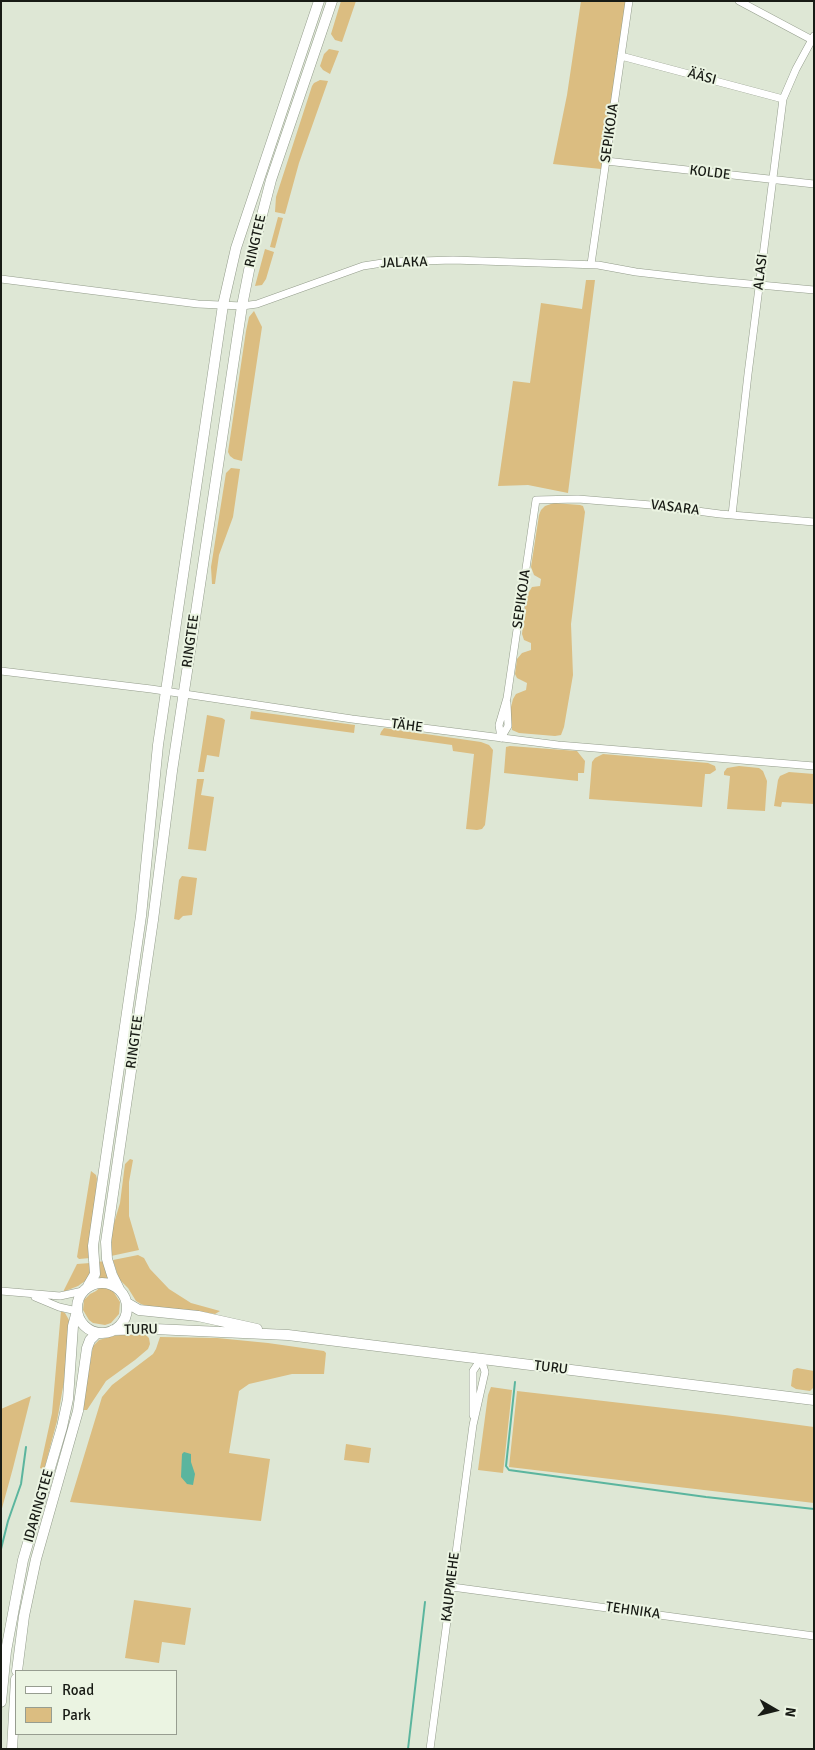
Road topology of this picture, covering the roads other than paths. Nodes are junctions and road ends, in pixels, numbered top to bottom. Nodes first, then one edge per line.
1 (319, 1) edge
2 (332, 1) edge
3 (629, 1) edge
4 (739, 1) edge
5 (813, 39) edge
6 (621, 56) junction
7 (783, 99) junction
8 (606, 161) junction
9 (773, 180) junction
10 (814, 184) edge
11 (591, 264) junction
12 (1, 279) edge
13 (759, 285) junction
14 (814, 290) edge
15 (223, 306) junction
16 (242, 306) junction
17 (536, 500) joint
18 (732, 515) junction
19 (814, 522) edge
20 (1, 671) edge
21 (166, 692) junction
22 (184, 694) junction
23 (501, 738) junction
24 (814, 766) edge
25 (85, 1288) junction
26 (119, 1289) junction
27 (1, 1291) edge
28 (28, 1294) junction
29 (127, 1303) junction
30 (76, 1311) junction
31 (113, 1330) junction
32 (97, 1333) junction
33 (288, 1335) junction
34 (481, 1359) junction
35 (814, 1400) edge
36 (473, 1425) junction
37 (452, 1587) junction
38 (814, 1636) edge
39 (17, 1670) edge
40 (15, 1696) edge
41 (1, 1702) edge
42 (12, 1749) edge
43 (430, 1749) edge

1 - 15 main road, RINGTEE
2 - 16 main road, RINGTEE
3 - 6 street, SEPIKOJA
4 - 5 street
5 - 7 street, ALASI
6 - 7 street, ÄÄSI
6 - 8 street, SEPIKOJA
7 - 9 street, ALASI
8 - 9 street, KOLDE
8 - 11 street, SEPIKOJA
9 - 10 street, KOLDE
9 - 13 street, ALASI
11 - 13 street, JALAKA
11 - 16 street, JALAKA
12 - 15 street, JALAKA
13 - 14 street, JALAKA
13 - 18 street, ALASI
15 - 16 street, JALAKA
15 - 21 main road, RINGTEE
16 - 22 main road, RINGTEE
17 - 18 street, VASARA
17 - 23 street, SEPIKOJA
18 - 19 street, VASARA
20 - 21 street, TÄHE
21 - 22 street, TÄHE
21 - 25 main road, RINGTEE
22 - 23 street, TÄHE
22 - 26 main road, RINGTEE
23 - 24 street, TÄHE
25 - 26 main road
25 - 28 street
25 - 30 main road
26 - 29 main road
27 - 28 street
28 - 30 street
29 - 31 main road
29 - 33 main road, TURU
30 - 32 main road
30 - 41 main road, IDARINGTEE
31 - 32 main road
31 - 33 main road, TURU
32 - 39 main road, IDARINGTEE
33 - 34 main road, TURU
34 - 35 main road, TURU
34 - 36 street, KAUPMEHE
34 - 36 street, KAUPMEHE
36 - 37 street, KAUPMEHE
37 - 38 street, TEHNIKA
37 - 43 street, KAUPMEHE
40 - 42 main road

